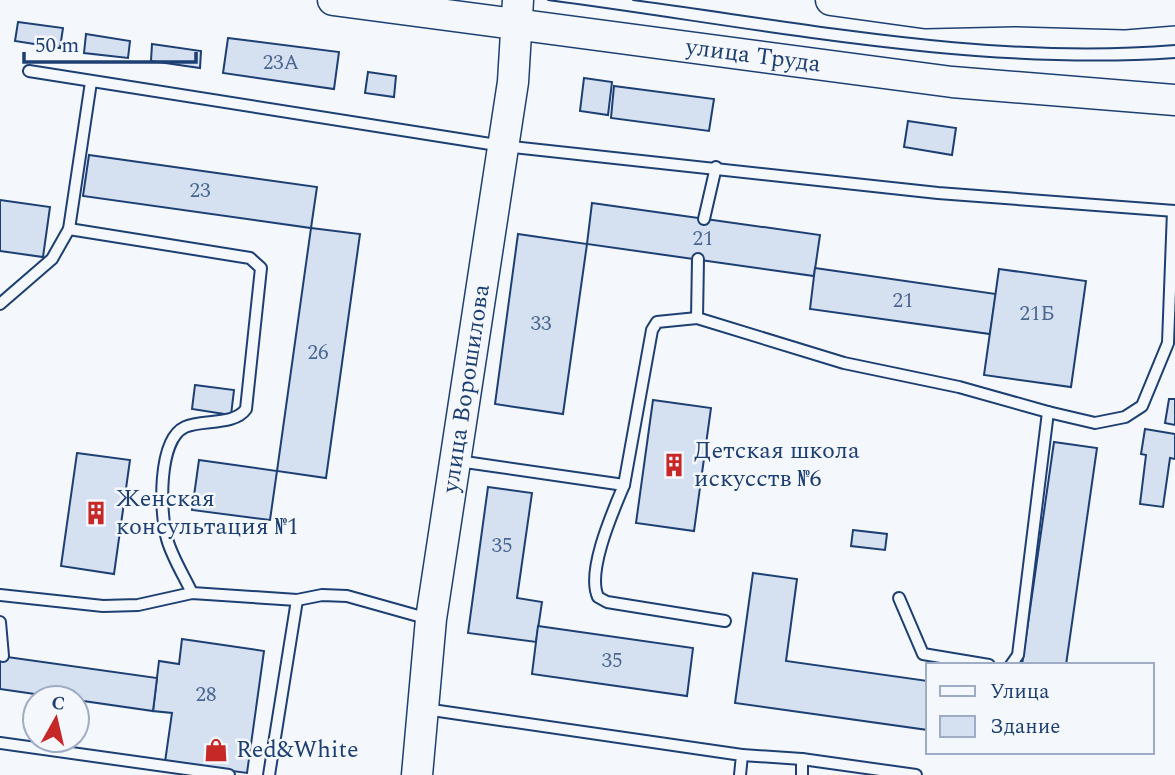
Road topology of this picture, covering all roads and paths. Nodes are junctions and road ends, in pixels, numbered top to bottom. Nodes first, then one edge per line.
1 (333, 0) edge
2 (831, 0) edge
3 (936, 7) edge
4 (1175, 10) edge
5 (517, 12) edge
6 (29, 71) dead end
7 (91, 82) junction
8 (1175, 100) edge
9 (503, 146) junction
10 (716, 167) junction
11 (1174, 211) edge
12 (704, 219) dead end
13 (69, 229) junction
14 (698, 259) dead end
15 (0, 304) edge
16 (697, 318) junction
17 (1172, 346) edge
18 (1048, 412) junction
19 (455, 461) junction
20 (624, 485) junction
21 (192, 593) junction
22 (0, 595) edge
23 (899, 598) dead end
24 (297, 600) junction
25 (431, 619) junction
26 (725, 621) dead end
27 (0, 622) edge
28 (3, 656) dead end
29 (977, 663) edge
30 (1012, 663) edge
31 (425, 709) junction
32 (0, 744) edge
33 (742, 755) junction
34 (803, 759) junction
35 (229, 775) edge
36 (269, 775) edge
37 (417, 775) edge
38 (740, 775) edge
39 (802, 775) edge
40 (916, 775) edge

1 - 5 main road, улица Труда
2 - 3 main road
3 - 4 main road
5 - 8 main road, улица Труда
5 - 9 main road, улица Ворошилова
6 - 7 lane
7 - 9 lane
7 - 13 lane
9 - 10 lane
9 - 19 main road, улица Ворошилова
10 - 11 lane
10 - 12 lane
11 - 17 lane
13 - 15 lane
13 - 21 lane
14 - 16 lane
16 - 18 lane
16 - 20 lane
17 - 18 lane
18 - 30 lane
19 - 20 lane
19 - 25 main road, улица Ворошилова
20 - 26 lane
21 - 22 lane
21 - 24 lane
23 - 29 lane
24 - 25 lane
24 - 36 lane
25 - 31 main road, улица Ворошилова
27 - 28 lane
31 - 33 lane
31 - 37 main road, улица Ворошилова
32 - 35 lane
33 - 34 lane
33 - 38 lane
34 - 39 lane
34 - 40 lane

